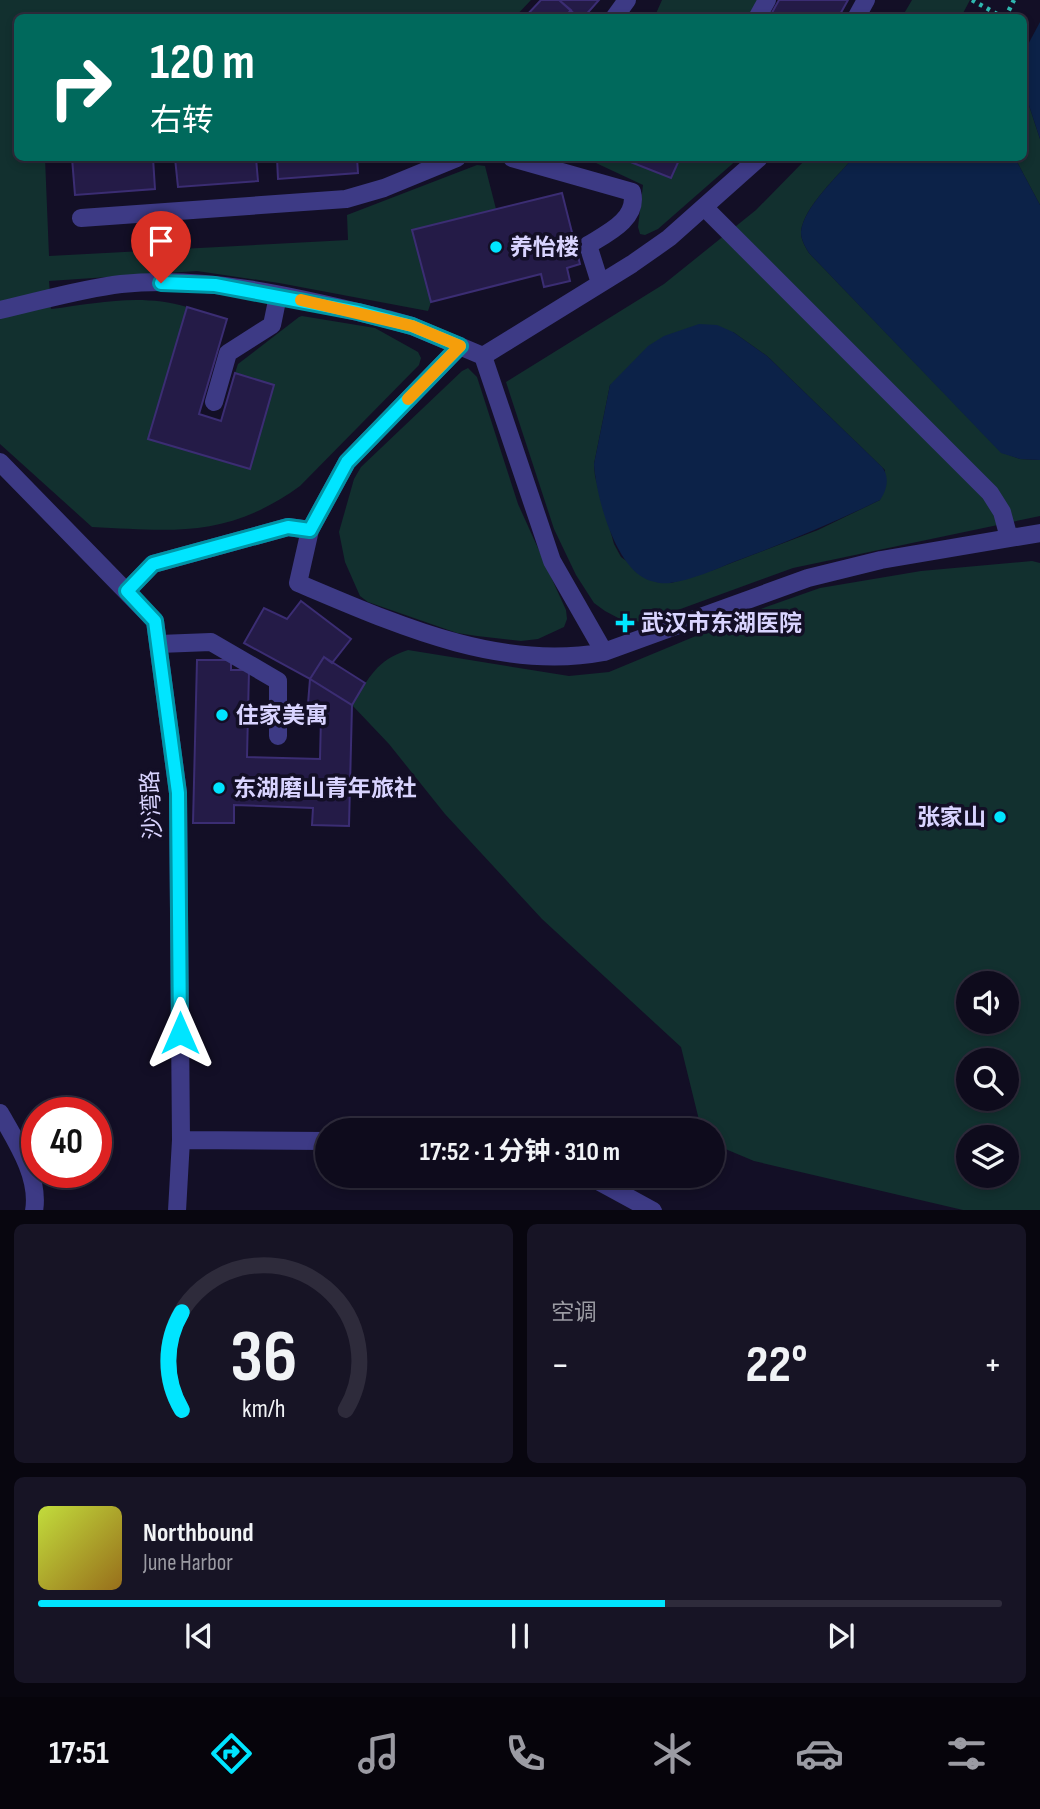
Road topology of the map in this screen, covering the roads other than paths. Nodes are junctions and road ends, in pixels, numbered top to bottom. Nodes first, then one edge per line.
1 (450, 161) edge
2 (535, 161) edge
3 (756, 161) edge
4 (566, 165) edge
5 (705, 208) junction
6 (81, 218) dead end
7 (600, 283) junction
8 (278, 296) junction
9 (0, 310) edge
10 (460, 346) junction
11 (483, 356) junction
12 (214, 402) dead end
13 (0, 462) edge
14 (310, 530) junction
15 (1040, 533) edge
16 (1009, 538) junction
17 (127, 591) junction
18 (159, 644) junction
19 (604, 652) junction
20 (278, 736) dead end
21 (0, 1113) edge
22 (181, 1140) junction
23 (315, 1142) edge
24 (612, 1188) edge
25 (34, 1210) edge
26 (177, 1210) edge
27 (653, 1210) edge

1 - 6 street
2 - 4 street
3 - 5 street
4 - 7 street
5 - 7 street
5 - 16 street
7 - 11 street
8 - 9 street
8 - 10 street
8 - 12 street
10 - 11 street
10 - 14 street
11 - 19 street
13 - 17 street, 沙湾路
14 - 17 street
14 - 19 street
15 - 16 street
16 - 19 street
17 - 18 street, 沙湾路
18 - 20 street
18 - 22 street, 沙湾路
21 - 25 street
22 - 23 street
22 - 26 street, 沙湾路
24 - 27 street

